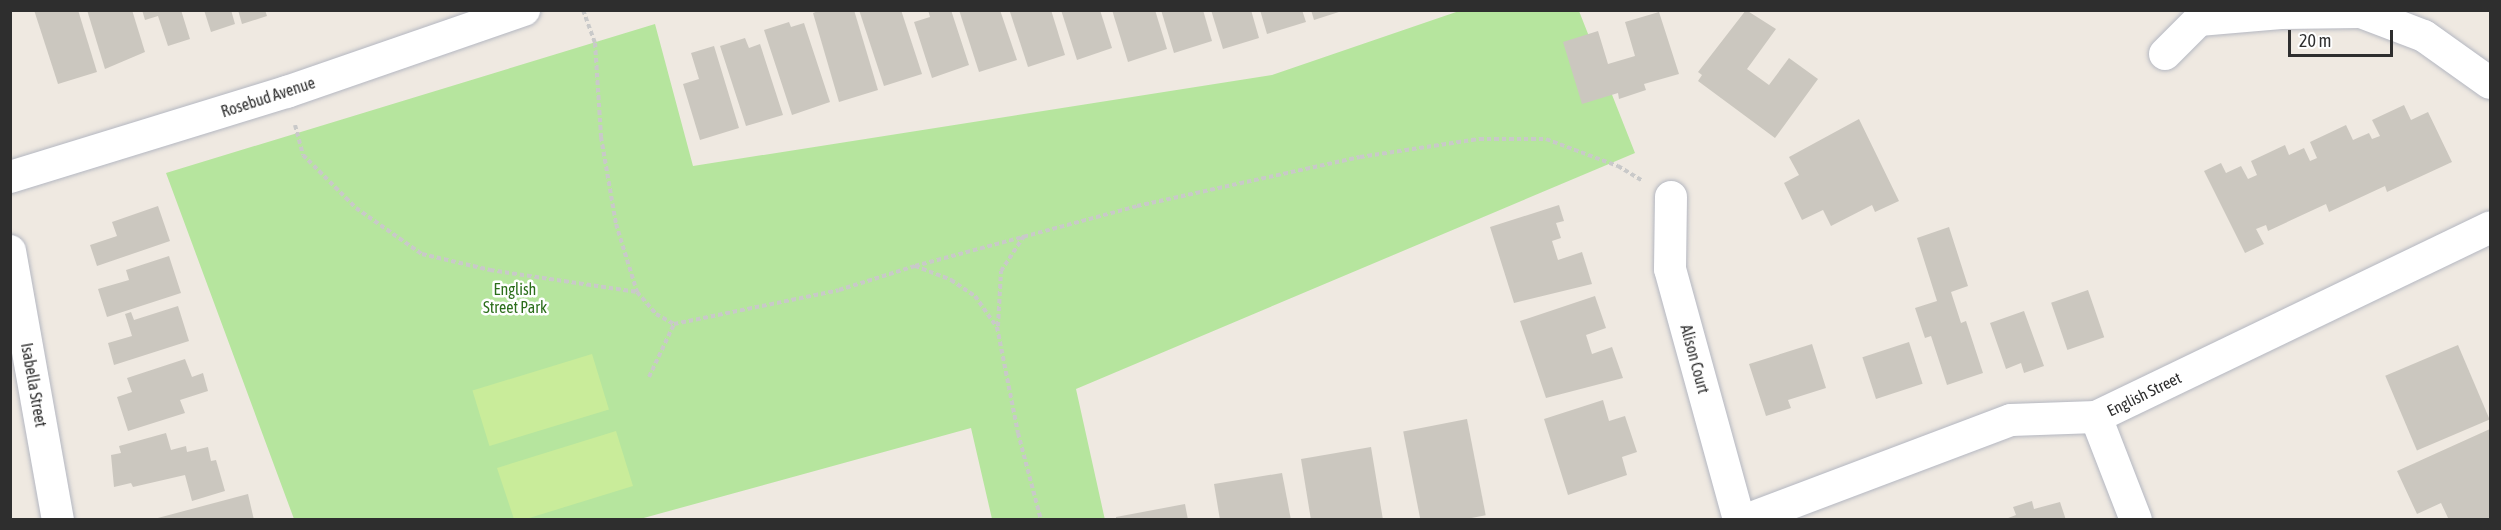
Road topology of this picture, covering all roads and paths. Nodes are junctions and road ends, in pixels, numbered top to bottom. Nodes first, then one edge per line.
1 (524, 10) edge
2 (583, 10) edge
3 (2165, 54) dead end
4 (2490, 83) edge
5 (287, 92) junction
6 (10, 177) edge
7 (1671, 197) joint
8 (2490, 227) edge
9 (1025, 235) junction
10 (10, 251) edge
11 (915, 266) junction
12 (637, 292) junction
13 (674, 324) junction
14 (998, 327) junction
15 (649, 377) dead end
16 (2096, 417) junction
17 (58, 519) edge
18 (1041, 519) edge
19 (1738, 519) edge
20 (1746, 519) edge
21 (2136, 519) edge

1 - 5 street, Rosebud Avenue
2 - 12 path
3 - 4 street
5 - 6 street, Rosebud Avenue
5 - 12 path
7 - 9 path
7 - 19 street, Alison Court
8 - 16 street, English Street
9 - 11 path
9 - 14 path
10 - 17 street, Isabella Street
11 - 13 path
11 - 14 path
12 - 13 path
13 - 15 path
14 - 18 path
16 - 20 street, English Street
16 - 21 street

